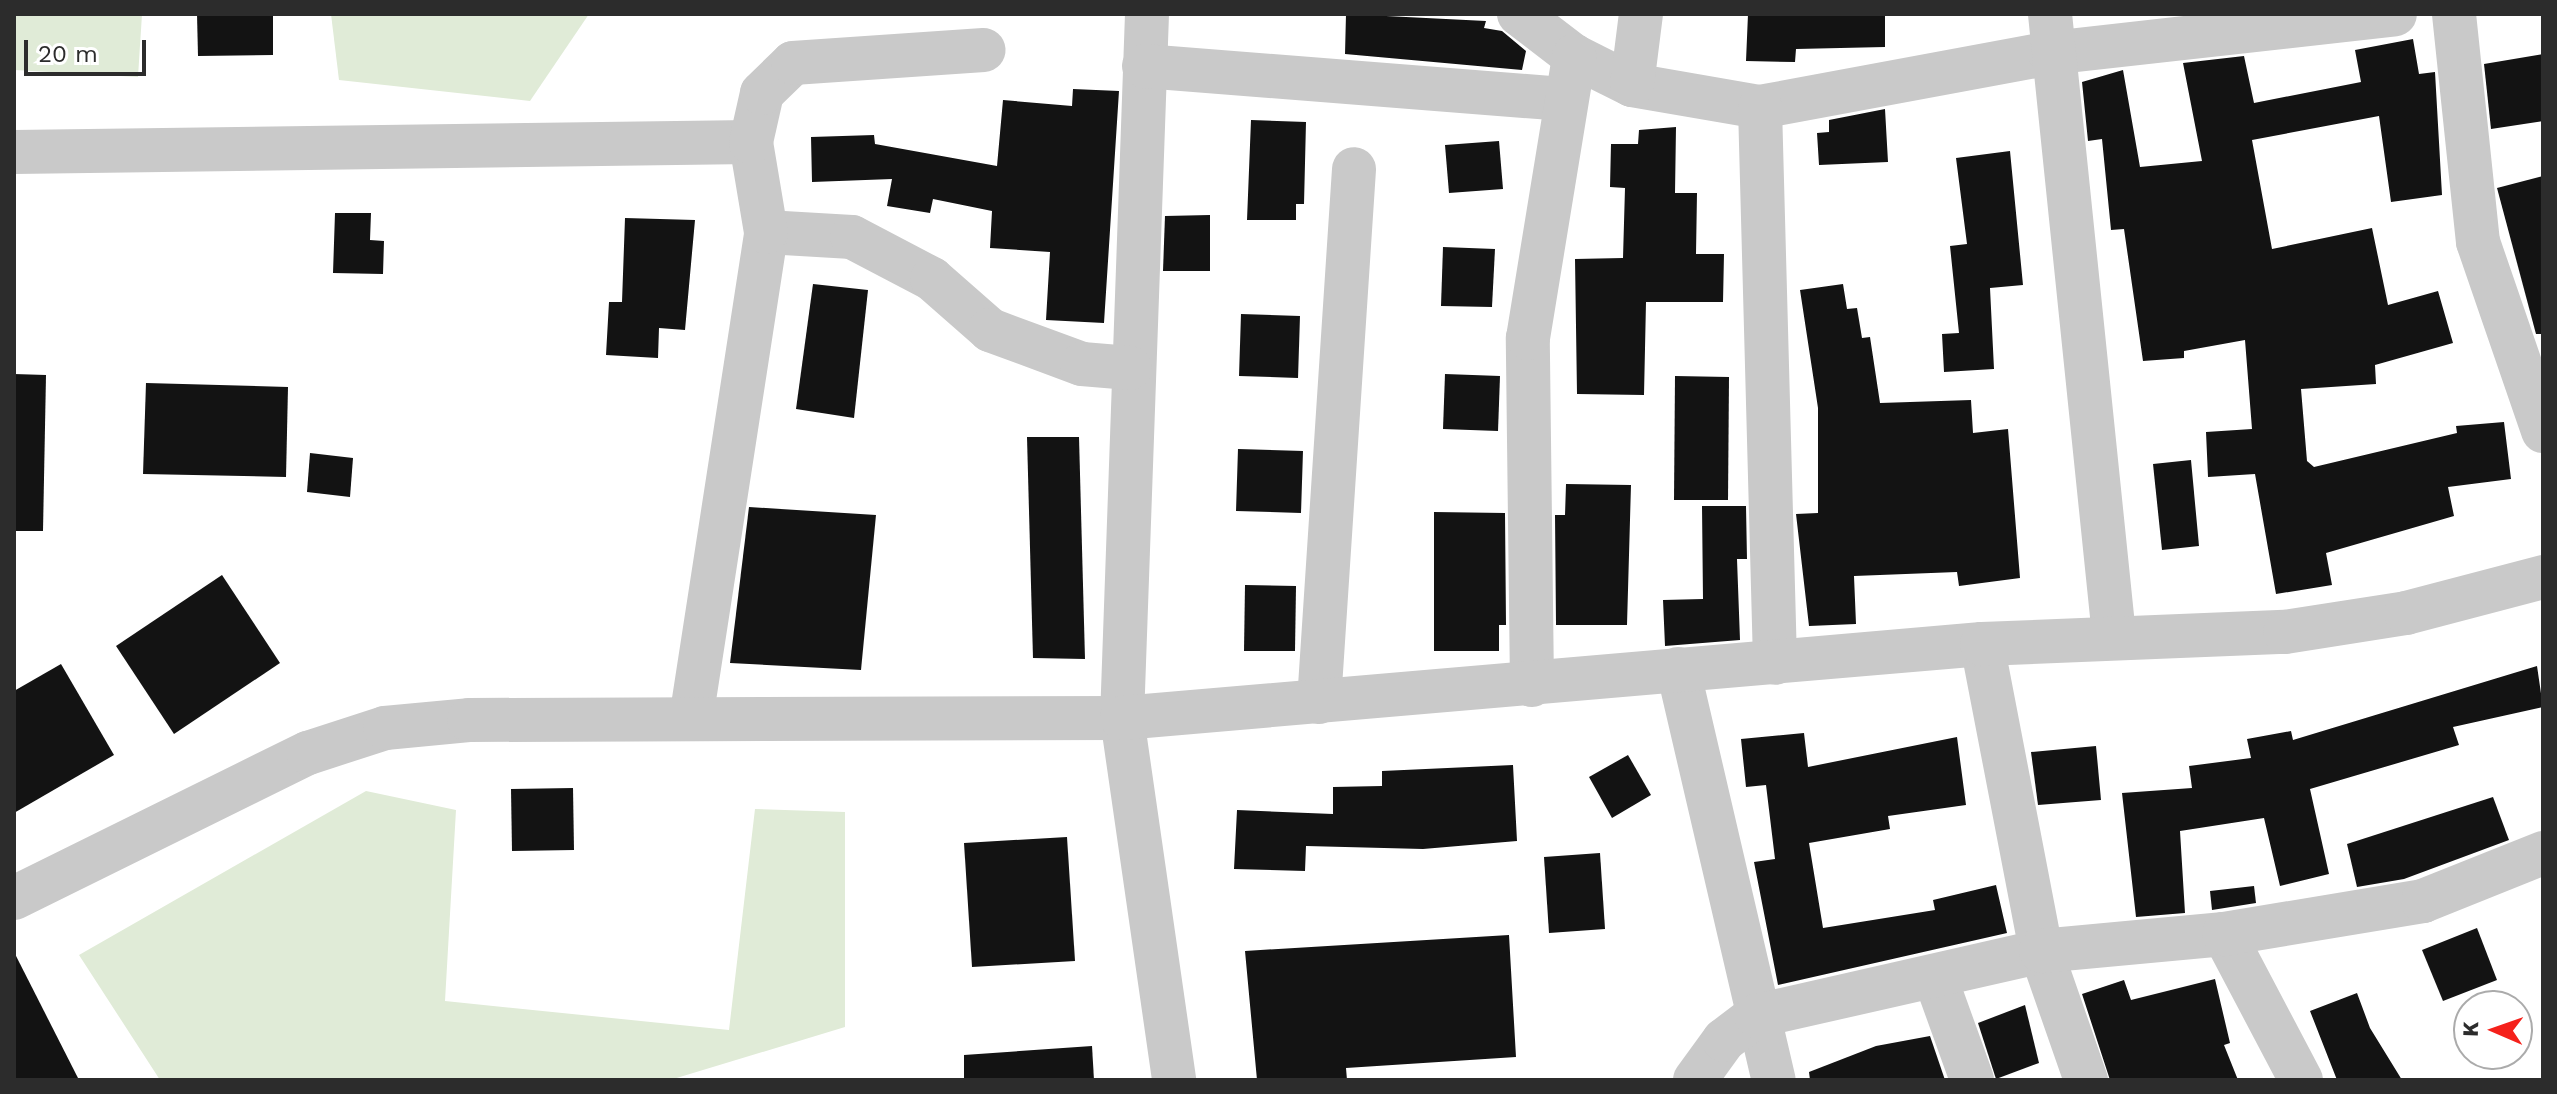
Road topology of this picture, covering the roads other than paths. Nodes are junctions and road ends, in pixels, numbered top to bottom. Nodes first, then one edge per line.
1 (1147, 14) edge
2 (1519, 14) edge
3 (1641, 14) edge
4 (2395, 14) edge
5 (2454, 14) edge
6 (2050, 33) edge
7 (984, 50) dead end
8 (1574, 56) junction
9 (1144, 66) junction
10 (1632, 85) junction
11 (1566, 99) junction
12 (1760, 107) junction
13 (751, 142) junction
14 (14, 152) edge
15 (1354, 169) dead end
16 (766, 232) junction
17 (1130, 368) junction
18 (2543, 431) edge
19 (2543, 577) edge
20 (2114, 635) junction
21 (1982, 644) junction
22 (1775, 663) junction
23 (1678, 669) junction
24 (1532, 685) junction
25 (1319, 702) junction
26 (1122, 718) junction
27 (691, 719) junction
28 (2543, 853) edge
29 (14, 898) edge
30 (2224, 934) junction
31 (2041, 951) junction
32 (1935, 977) junction
33 (1756, 1016) junction
34 (1174, 1080) edge
35 (1695, 1080) edge
36 (1774, 1080) edge
37 (1972, 1080) edge
38 (2086, 1080) edge
39 (2301, 1080) edge

1 - 9 street
2 - 8 street
3 - 10 street
4 - 6 street
5 - 18 street
6 - 12 street
6 - 20 street
7 - 13 street
8 - 10 street
8 - 11 street
9 - 11 street
9 - 17 street
10 - 12 street
11 - 24 street
12 - 22 street
13 - 14 street
13 - 16 street
15 - 25 street
16 - 17 street
16 - 27 street
17 - 26 street
19 - 20 street
20 - 21 street
21 - 22 street
21 - 31 street
22 - 23 street
23 - 24 street
23 - 33 street
24 - 25 street
25 - 26 street
26 - 27 street
26 - 34 street
27 - 29 street
28 - 30 street
30 - 31 street
30 - 39 street
31 - 32 street
31 - 38 street
32 - 33 street
32 - 37 street
33 - 35 street
33 - 36 street

